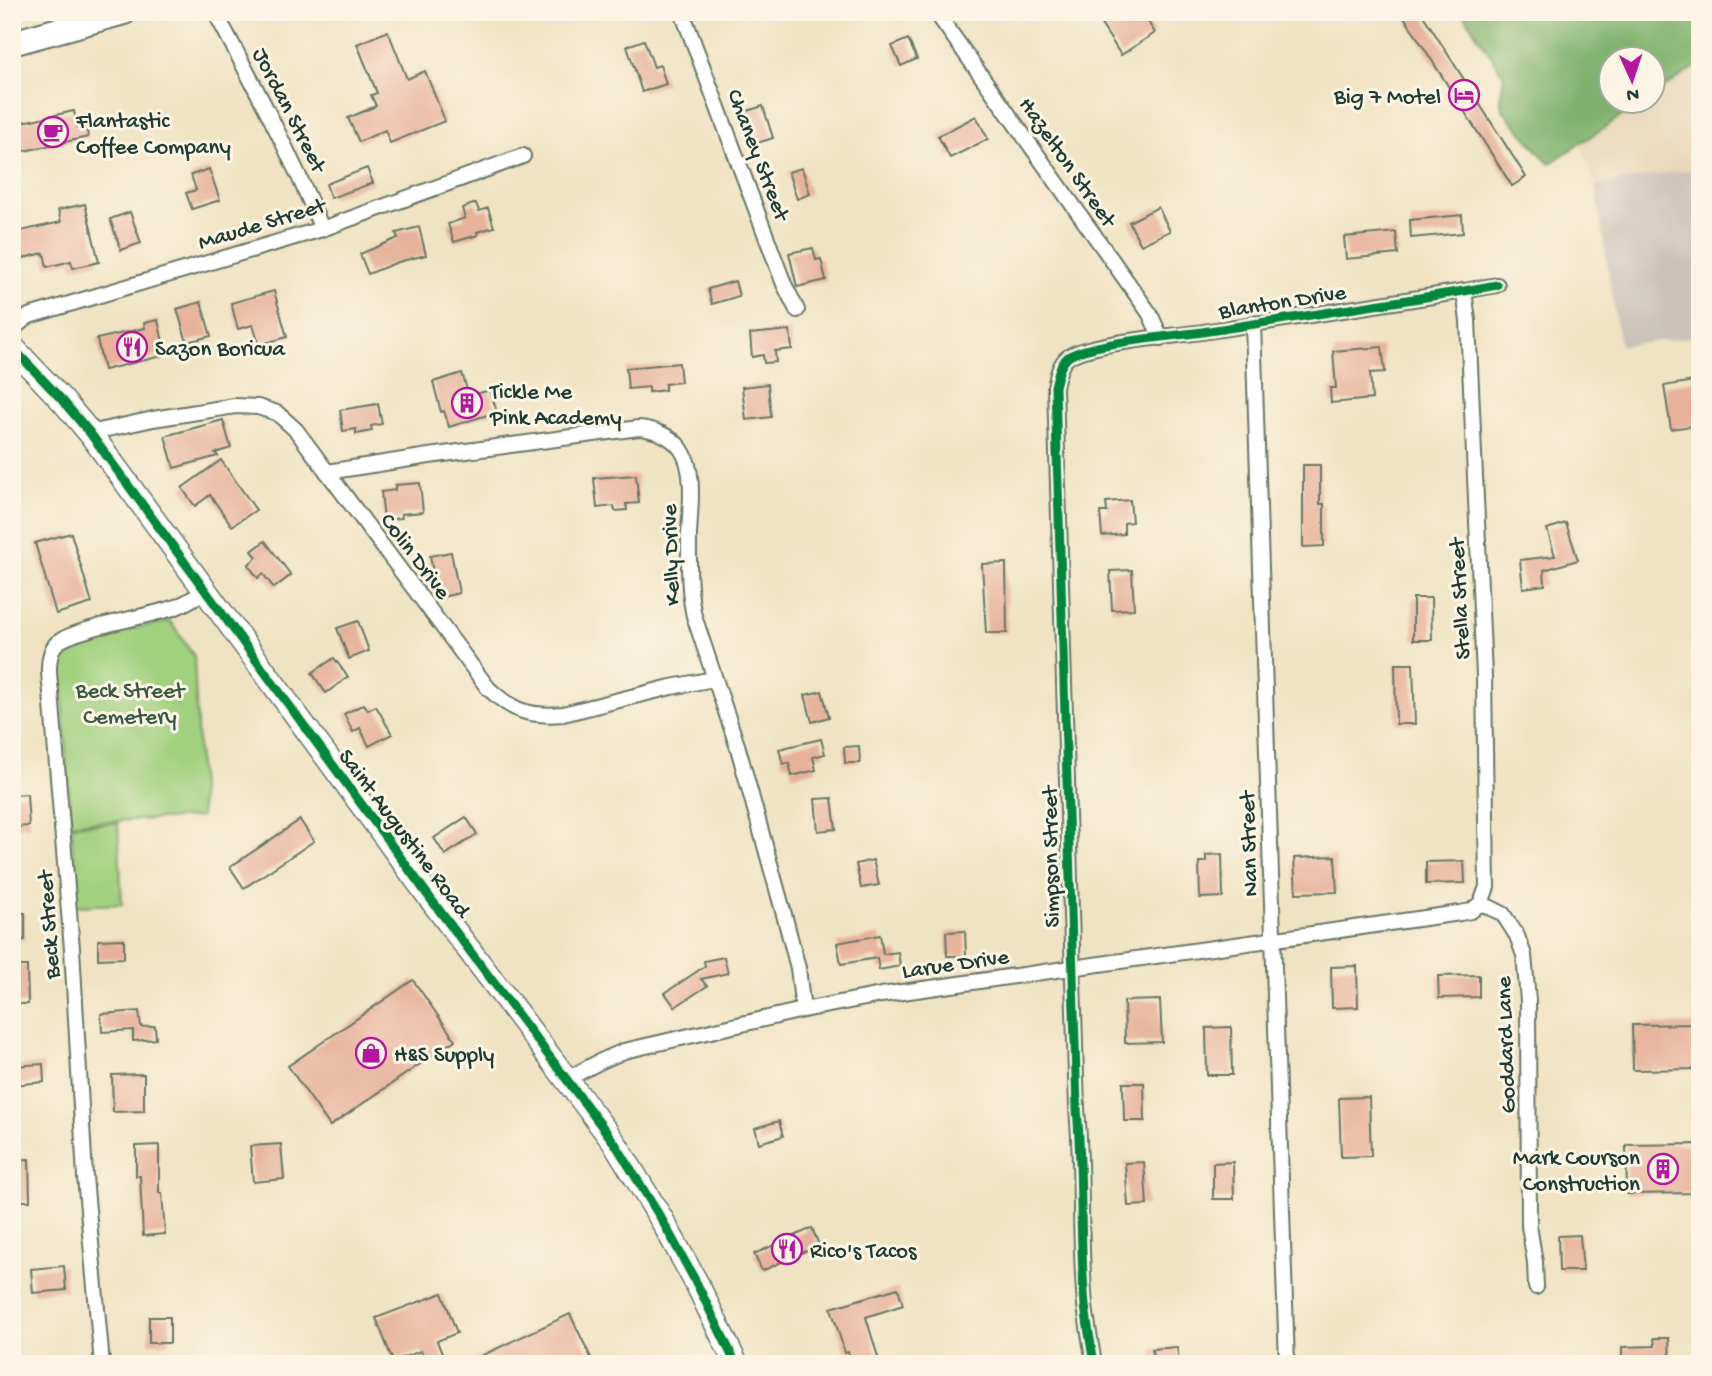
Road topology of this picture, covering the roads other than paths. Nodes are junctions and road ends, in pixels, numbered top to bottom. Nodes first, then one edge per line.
1 (124, 12) edge
2 (215, 12) edge
3 (682, 12) edge
4 (936, 12) edge
5 (12, 43) edge
6 (523, 156) dead end
7 (322, 229) junction
8 (1497, 285) dead end
9 (1464, 291) junction
10 (797, 310) dead end
11 (1253, 323) junction
12 (12, 329) edge
13 (1161, 338) junction
14 (12, 346) edge
15 (1074, 355) joint
16 (90, 433) junction
17 (327, 472) junction
18 (206, 592) junction
19 (714, 679) junction
20 (1481, 903) junction
21 (1274, 939) junction
22 (1072, 968) junction
23 (803, 1010) junction
24 (567, 1079) junction
25 (1536, 1287) dead end
26 (102, 1364) edge
27 (736, 1364) edge
28 (1094, 1364) edge
29 (1287, 1364) edge

1 - 5 highway
2 - 7 street, Jordan Street
3 - 10 street, Chaney Street
4 - 13 street, Hazelton Street
6 - 7 street, Maude Street
7 - 12 street, Maude Street
8 - 9 street, Blanton Drive
9 - 11 street, Blanton Drive
9 - 20 street, Stella Street
11 - 13 street, Blanton Drive
11 - 21 street, Nan Street
13 - 15 street, Blanton Drive
14 - 16 main road, Saint Augustine Road
15 - 22 street, Simpson Street
16 - 17 street, Colin Drive
16 - 18 main road, Saint Augustine Road
17 - 19 street, Colin Drive
17 - 19 street, Kelly Drive
18 - 24 main road, Saint Augustine Road
18 - 26 street, Beck Street
19 - 23 street, Kelly Drive
20 - 21 street, Larue Drive
20 - 25 street, Goddard Lane
21 - 22 street, Larue Drive
21 - 29 street, Nan Street
22 - 23 street, Larue Drive
22 - 28 street, Simpson Street
23 - 24 street, Larue Drive
24 - 27 main road, Saint Augustine Road

